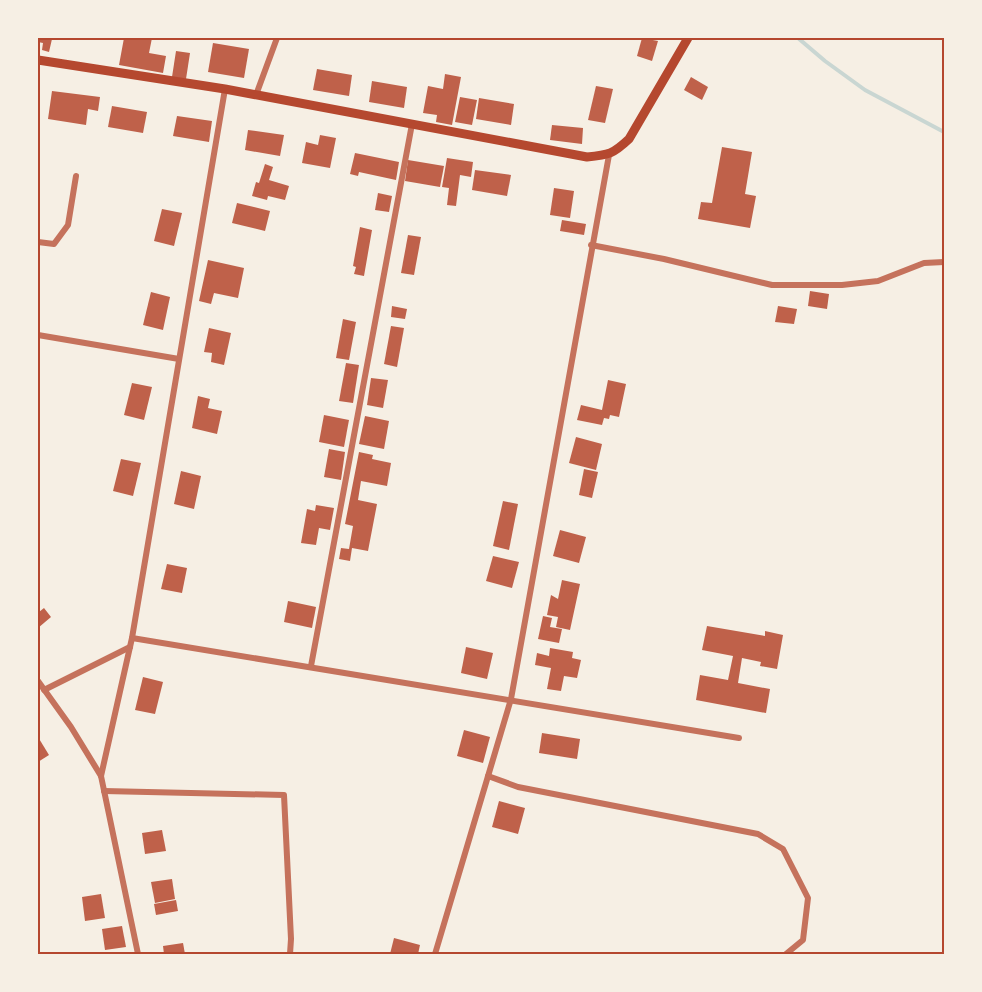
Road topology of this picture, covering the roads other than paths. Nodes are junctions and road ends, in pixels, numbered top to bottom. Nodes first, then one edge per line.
1 (277, 38) edge
2 (688, 38) edge
3 (38, 60) edge
4 (225, 89) junction
5 (256, 95) junction
6 (412, 124) junction
7 (609, 155) junction
8 (76, 176) dead end
9 (38, 242) edge
10 (591, 245) junction
11 (945, 262) edge
12 (38, 335) edge
13 (179, 359) junction
14 (132, 638) junction
15 (130, 647) junction
16 (311, 666) junction
17 (38, 681) edge
18 (44, 690) junction
19 (511, 699) junction
20 (739, 738) dead end
21 (101, 776) junction
22 (488, 776) junction
23 (104, 791) junction
24 (138, 954) edge
25 (290, 954) edge
26 (435, 954) edge
27 (786, 954) edge

1 - 5 street
2 - 7 main road
3 - 4 main road
4 - 5 main road
4 - 13 street
5 - 6 main road
6 - 7 main road
6 - 16 street
7 - 10 street
8 - 9 street
10 - 11 street
10 - 19 street
12 - 13 street
13 - 14 street
14 - 15 street
14 - 16 street
15 - 18 street
15 - 21 street
16 - 19 street
17 - 18 street
18 - 21 street
19 - 20 street
19 - 22 street
21 - 23 street
22 - 26 street
22 - 27 street
23 - 24 street
23 - 25 street

